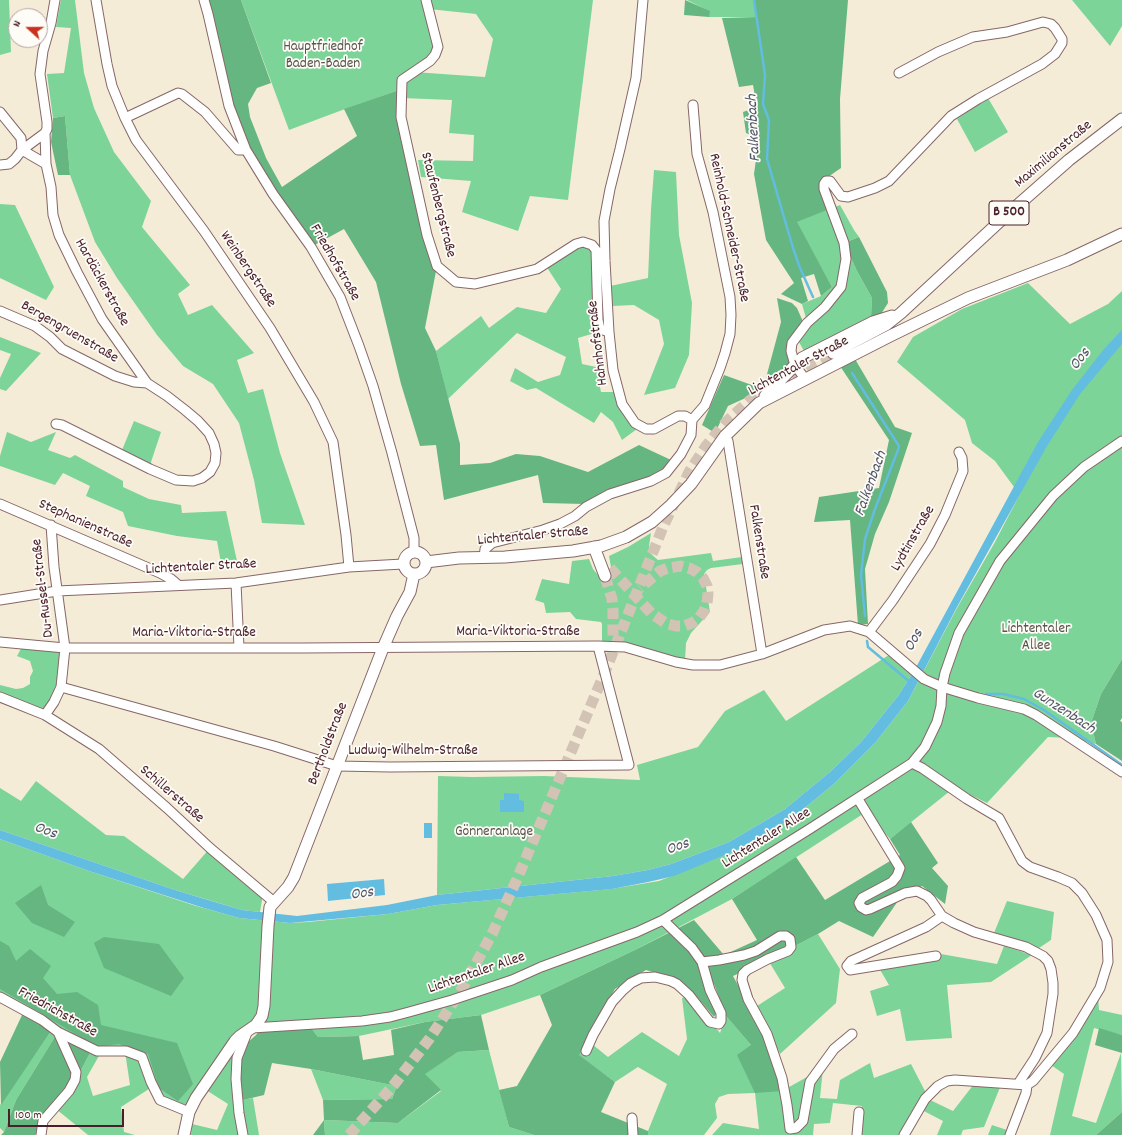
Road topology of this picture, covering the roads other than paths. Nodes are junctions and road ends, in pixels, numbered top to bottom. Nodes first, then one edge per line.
1 (55, 0) edge
2 (96, 0) edge
3 (204, 0) edge
4 (426, 0) edge
5 (643, 0) edge
6 (898, 73) dead end
7 (693, 105) dead end
8 (0, 112) edge
9 (125, 118) junction
10 (1122, 119) edge
11 (45, 133) junction
12 (22, 150) junction
13 (246, 150) junction
14 (46, 164) junction
15 (0, 165) edge
16 (1122, 234) edge
17 (0, 311) edge
18 (900, 313) junction
19 (609, 332) junction
20 (833, 353) tunnel mouth
21 (795, 365) junction
22 (805, 379) junction
23 (147, 383) junction
24 (759, 403) junction
25 (692, 420) junction
26 (56, 424) dead end
27 (725, 436) junction
28 (1122, 441) edge
29 (959, 452) dead end
30 (0, 504) edge
31 (51, 525) junction
32 (597, 547) junction
33 (414, 552) junction
34 (484, 558) junction
35 (426, 562) junction
36 (403, 564) junction
37 (349, 567) junction
38 (607, 572) tunnel mouth
39 (414, 574) junction
40 (236, 583) junction
41 (178, 585) junction
42 (57, 591) junction
43 (0, 600) edge
44 (869, 632) junction
45 (0, 642) edge
46 (598, 646) junction
47 (65, 648) junction
48 (239, 648) junction
49 (383, 648) junction
50 (762, 654) junction
51 (61, 687) junction
52 (942, 687) junction
53 (0, 697) edge
54 (45, 715) junction
55 (912, 763) junction
56 (337, 766) junction
57 (1122, 772) edge
58 (858, 799) junction
59 (270, 912) junction
60 (942, 916) junction
61 (663, 920) junction
62 (936, 956) dead end
63 (702, 962) junction
64 (0, 997) edge
65 (250, 1029) junction
66 (58, 1032) junction
67 (852, 1034) dead end
68 (586, 1051) dead end
69 (1022, 1084) junction
70 (189, 1112) junction
71 (859, 1112) dead end
72 (632, 1118) dead end
73 (42, 1135) edge
74 (184, 1135) edge
75 (244, 1135) edge
76 (633, 1135) edge
77 (858, 1135) edge
78 (904, 1135) edge
79 (1010, 1135) edge

1 - 11 street, Hardäckerstraße
2 - 9 street, Weinbergstraße
3 - 13 street, Friedhofstraße
4 - 19 street, Staufenbergstraße
5 - 19 street, Hahnhofstraße
6 - 21 street
7 - 25 street, Reinhold-Schneider-Straße
8 - 12 street
9 - 13 street
9 - 37 street, Weinbergstraße
10 - 18 main road, Maximilianstraße / B 500
11 - 12 street
11 - 14 street, Hardäckerstraße
12 - 14 street
12 - 15 street
13 - 33 street, Friedhofstraße
14 - 23 street, Hardäckerstraße
16 - 22 main road, Lichtentaler Straße
17 - 23 street, Bergengruenstraße
18 - 20 main road, Maximilianstraße / B 500
18 - 21 main road, Maximilianstraße
19 - 25 street, Hahnhofstraße
21 - 22 street
21 - 24 main road, Maximilianstraße
22 - 24 main road, Lichtentaler Straße
23 - 26 street, Hardäckerstraße
24 - 27 main road, Lichtentaler Straße
25 - 34 street
27 - 32 main road, Lichtentaler Straße
27 - 50 street, Falkenstraße
28 - 52 street, Lichtentaler Allee
29 - 44 street, Lydtinstraße
30 - 31 street, Stephanienstraße
31 - 41 street, Stephanienstraße
31 - 42 street, Du-Russel-Straße
32 - 34 main road, Lichtentaler Straße
32 - 38 main road
33 - 35 main road
33 - 36 main road
34 - 35 main road, Lichtentaler Straße
35 - 39 main road
36 - 37 street, Lichtentaler Straße
36 - 39 main road
37 - 40 street, Lichtentaler Straße
39 - 49 main road, Bertholdstraße
40 - 41 street, Lichtentaler Straße
40 - 48 street
41 - 42 street, Lichtentaler Straße
42 - 43 street, Lichtentaler Straße
42 - 47 street, Du-Russel-Straße
44 - 50 street, Maria-Viktoria-Straße
44 - 52 street, Maria-Viktoria-Straße
45 - 47 street, Maria-Viktoria-Straße
46 - 49 street, Maria-Viktoria-Straße
46 - 50 street, Maria-Viktoria-Straße
46 - 56 street, Ludwig-Wilhelm-Straße
47 - 48 street, Maria-Viktoria-Straße
47 - 51 street, Du-Russel-Straße
48 - 49 street, Maria-Viktoria-Straße
49 - 56 main road, Bertholdstraße
51 - 54 street
51 - 56 street, Ludwig-Wilhelm-Straße
52 - 55 street, Lichtentaler Allee
52 - 57 street, Maria-Viktoria-Straße
53 - 54 street, Schillerstraße
54 - 59 street, Schillerstraße
55 - 58 street, Lichtentaler Allee
55 - 69 street
56 - 59 main road, Bertholdstraße
58 - 60 street
58 - 61 street, Lichtentaler Allee
59 - 65 main road
60 - 62 street
60 - 69 street
61 - 63 street
61 - 65 street, Lichtentaler Allee
63 - 67 street
63 - 68 street
64 - 66 street, Friedrichstraße
65 - 70 main road
65 - 75 street
66 - 70 street, Friedrichstraße
66 - 73 street
69 - 78 street
69 - 79 street
70 - 74 main road
71 - 77 street
72 - 76 street

